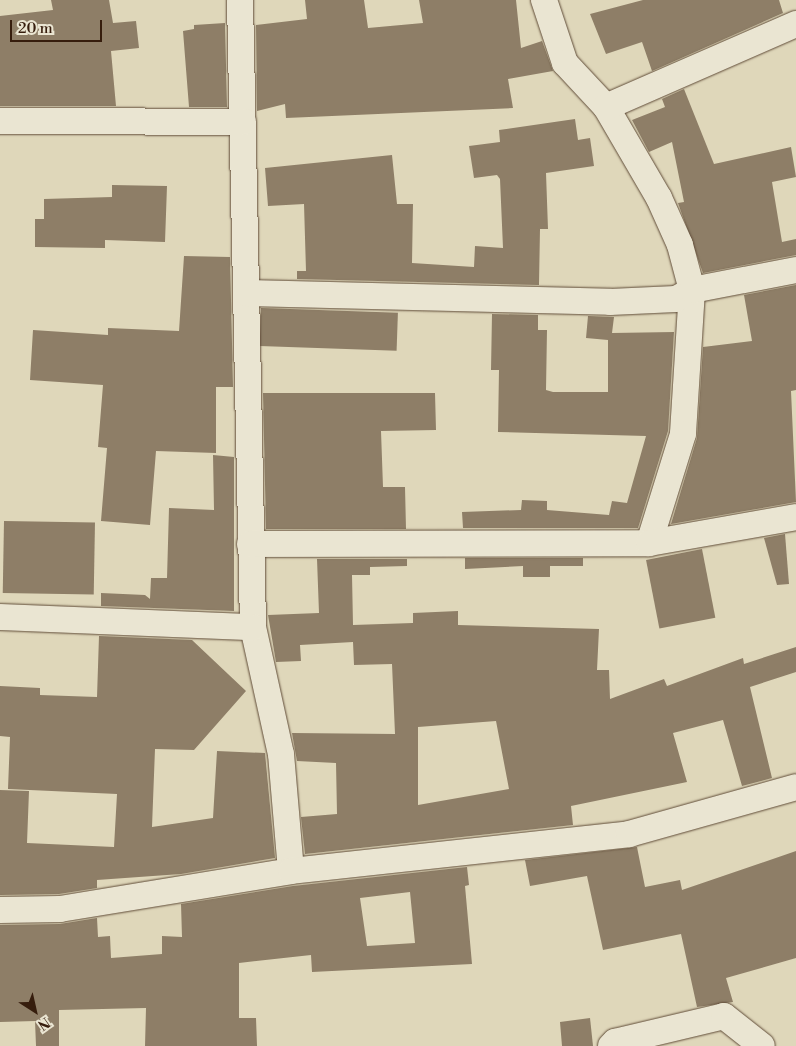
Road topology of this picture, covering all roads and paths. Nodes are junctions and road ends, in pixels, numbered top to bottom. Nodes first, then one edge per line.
1 (240, 0) edge
2 (544, 0) edge
3 (796, 24) edge
4 (606, 107) junction
5 (0, 121) edge
6 (243, 122) junction
7 (796, 270) edge
8 (692, 290) junction
9 (247, 293) junction
10 (796, 517) edge
11 (649, 543) junction
12 (250, 544) junction
13 (0, 617) edge
14 (252, 627) junction
15 (796, 786) edge
16 (292, 871) junction
17 (0, 910) edge
18 (611, 1046) edge
19 (762, 1046) edge

1 - 6 street
2 - 4 street
3 - 4 street
4 - 8 street
5 - 6 street
6 - 9 street
7 - 8 street
8 - 9 street
8 - 11 street
9 - 12 street
10 - 11 street
11 - 12 street
12 - 14 street
13 - 14 street
14 - 16 street
15 - 16 street
16 - 17 street
18 - 19 street

